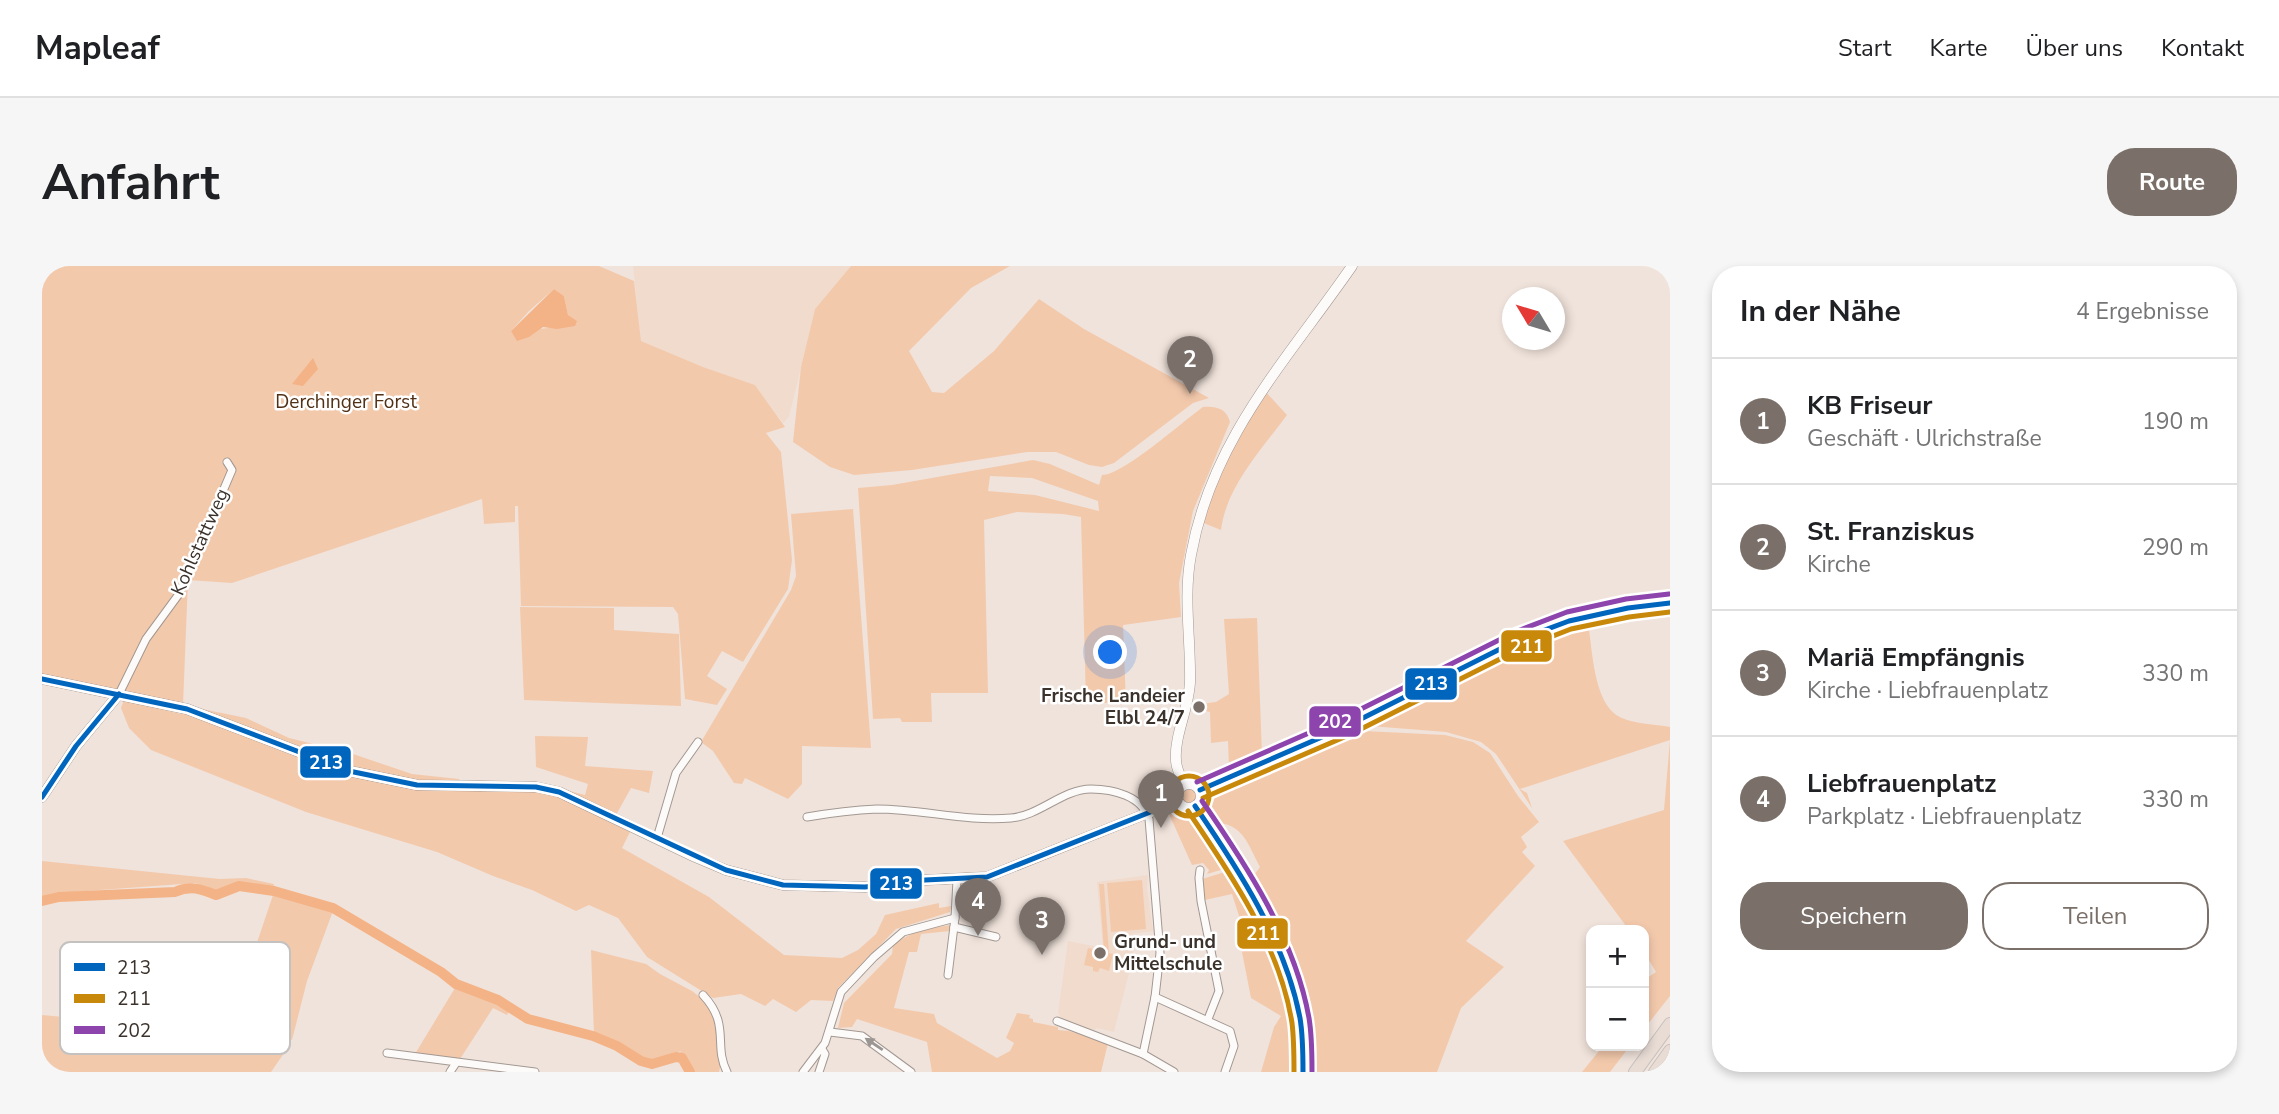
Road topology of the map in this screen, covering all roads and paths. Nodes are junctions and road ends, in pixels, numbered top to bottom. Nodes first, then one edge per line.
1 (1352, 266) edge
2 (227, 462) dead end
3 (1670, 603) edge
4 (42, 679) edge
5 (119, 694) junction
6 (698, 742) dead end
7 (1184, 785) junction
8 (1200, 790) junction
9 (42, 797) edge
10 (1178, 801) junction
11 (1195, 806) junction
12 (1148, 814) junction
13 (807, 817) dead end
14 (657, 838) junction
15 (1200, 870) dead end
16 (957, 880) junction
17 (955, 923) junction
18 (996, 937) dead end
19 (948, 975) dead end
20 (703, 995) dead end
21 (1155, 997) junction
22 (1208, 1019) junction
23 (1057, 1021) dead end
24 (1670, 1024) edge
25 (830, 1032) junction
26 (822, 1049) junction
27 (1670, 1051) edge
28 (387, 1053) dead end
29 (1143, 1054) junction
30 (456, 1063) junction
31 (512, 1071) edge
32 (450, 1072) edge
33 (535, 1072) edge
34 (727, 1072) edge
35 (803, 1072) edge
36 (819, 1072) edge
37 (911, 1072) edge
38 (1174, 1072) edge
39 (1225, 1072) edge
40 (1303, 1072) edge
41 (1634, 1072) edge
42 (1655, 1072) edge

1 - 7 street
2 - 5 street, Kohlstattweg
3 - 8 street
4 - 5 street
5 - 9 street
5 - 14 street
6 - 14 street
7 - 8 street
7 - 10 street
8 - 11 street
10 - 11 street
10 - 12 street
11 - 40 street
12 - 13 street
12 - 16 street
12 - 21 street
14 - 16 street
15 - 22 street
16 - 17 street
17 - 18 street
17 - 19 street
17 - 25 street
20 - 34 street
21 - 22 street
21 - 29 street
22 - 39 street
23 - 29 street
24 - 41 highway
25 - 26 street
37 -> 25 street
26 - 35 street
26 - 36 street
27 - 42 highway
28 - 30 street
29 - 38 street
30 - 31 street
30 - 32 street
31 - 33 street

